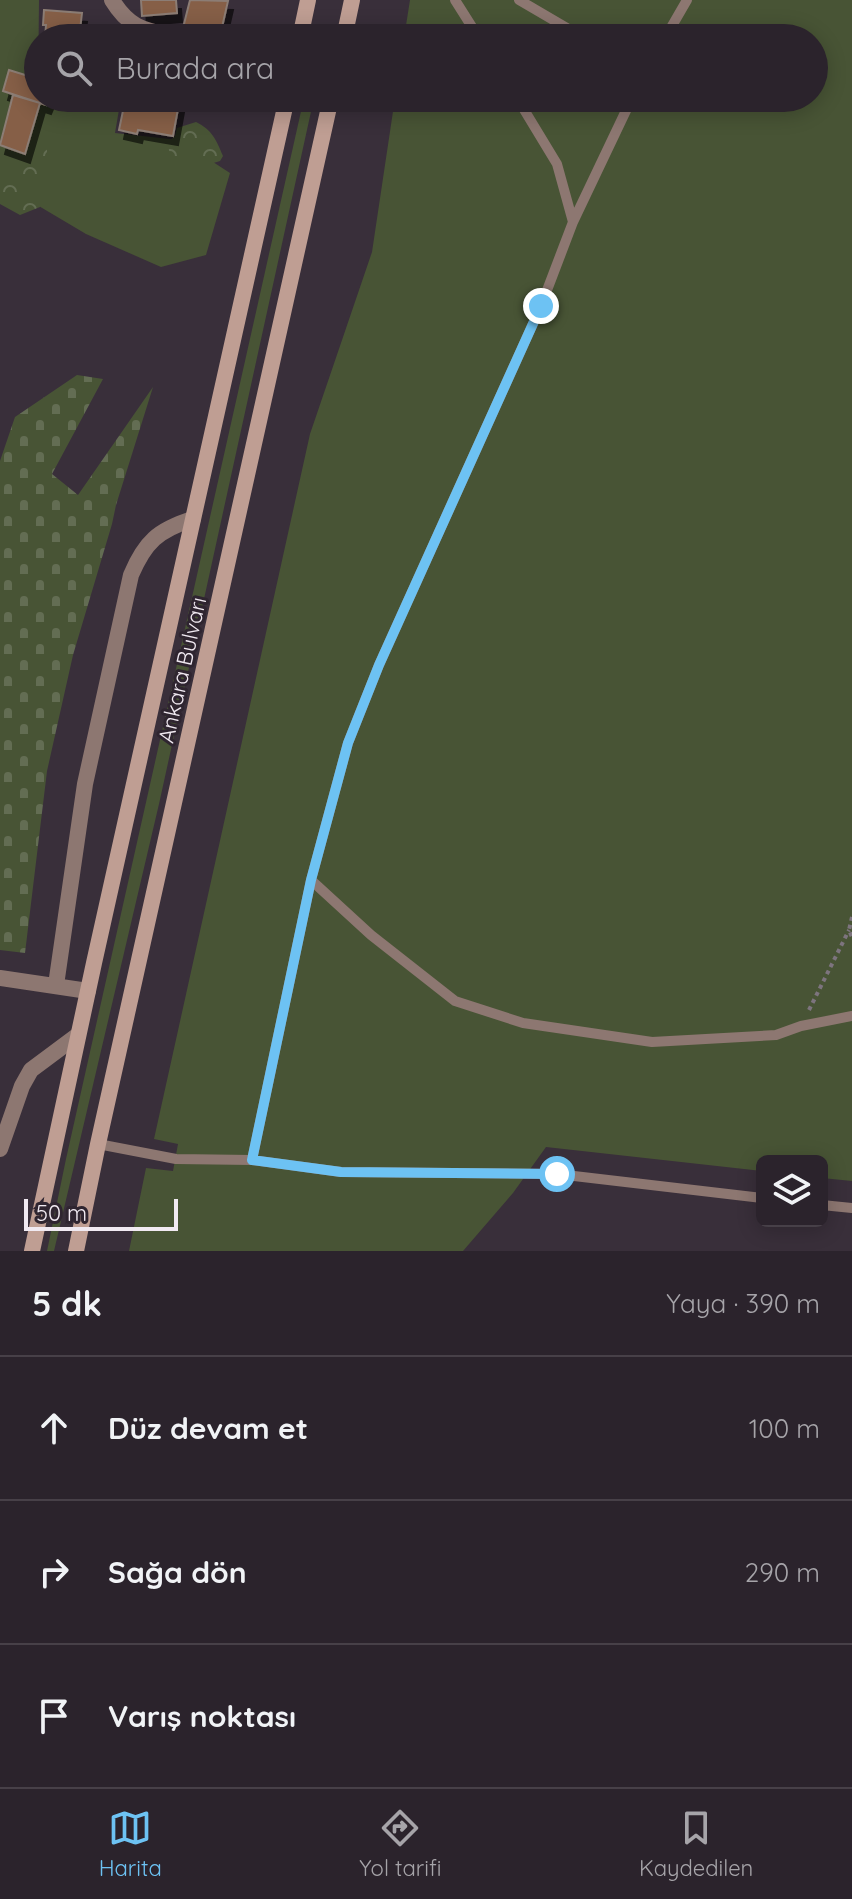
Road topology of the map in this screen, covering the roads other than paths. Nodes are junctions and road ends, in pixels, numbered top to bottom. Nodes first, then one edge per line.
1 (112, 0) edge
2 (308, 0) edge
3 (352, 0) edge
4 (469, 0) edge
5 (519, 0) edge
6 (687, 0) edge
7 (456, 3) edge
8 (131, 24) edge
9 (303, 24) edge
10 (347, 24) edge
11 (470, 24) edge
12 (560, 24) edge
13 (673, 24) edge
14 (284, 112) edge
15 (328, 112) edge
16 (525, 112) edge
17 (625, 112) edge
18 (573, 222) junction
19 (193, 519) junction
20 (311, 880) junction
21 (0, 978) edge
22 (56, 985) junction
23 (88, 991) junction
24 (852, 1016) edge
25 (78, 1035) junction
26 (98, 1144) junction
27 (0, 1149) edge
28 (252, 1160) junction
29 (756, 1197) edge
30 (828, 1206) edge
31 (852, 1208) edge
32 (32, 1251) edge
33 (76, 1251) edge

1 - 8 street
2 - 9 main road
3 - 10 main road
4 - 7 lane
5 - 12 lane
6 - 13 lane
7 - 11 lane
14 - 19 main road, Ankara Bulvarı
15 - 26 main road, Ankara Bulvarı
16 - 18 lane
17 - 18 lane
18 - 20 lane
19 - 22 street
19 - 23 main road, Ankara Bulvarı
20 - 24 lane
20 - 28 lane
21 - 22 street
22 - 23 street
23 - 25 main road, Ankara Bulvarı
25 - 27 street
25 - 32 main road, Ankara Bulvarı
26 - 28 lane
26 - 33 main road, Ankara Bulvarı
28 - 29 lane
30 - 31 lane

